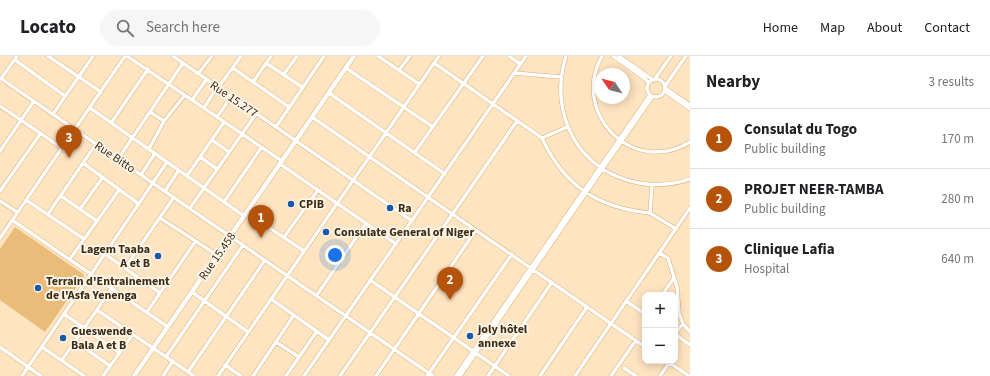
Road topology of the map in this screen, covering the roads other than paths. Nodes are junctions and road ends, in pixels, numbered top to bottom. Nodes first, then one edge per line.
1 (17, 56) edge
2 (48, 56) edge
3 (86, 56) edge
4 (126, 56) edge
5 (173, 56) edge
6 (212, 56) edge
7 (241, 56) edge
8 (271, 56) edge
9 (297, 56) edge
10 (324, 56) edge
11 (354, 56) edge
12 (378, 56) edge
13 (410, 56) edge
14 (439, 56) edge
15 (483, 56) edge
16 (509, 56) edge
17 (526, 56) edge
18 (566, 56) edge
19 (602, 56) edge
20 (613, 56) edge
21 (619, 56) edge
22 (671, 56) edge
23 (686, 56) edge
24 (92, 58) edge
25 (15, 60) junction
26 (266, 62) junction
27 (183, 63) junction
28 (434, 63) junction
29 (520, 64) junction
30 (233, 68) junction
31 (346, 68) junction
32 (148, 69) junction
33 (399, 70) junction
34 (514, 73) junction
35 (198, 74) junction
36 (284, 74) junction
37 (78, 77) junction
38 (561, 77) junction
39 (1, 79) edge
40 (206, 80) junction
41 (654, 80) junction
42 (253, 82) junction
43 (169, 84) junction
44 (419, 84) junction
45 (463, 84) junction
46 (649, 84) junction
47 (302, 87) junction
48 (218, 88) junction
49 (665, 89) junction
50 (101, 92) junction
51 (329, 93) junction
52 (185, 95) junction
53 (65, 96) junction
54 (651, 96) junction
55 (231, 97) junction
56 (192, 100) junction
57 (34, 102) junction
58 (493, 104) junction
59 (690, 105) edge
60 (289, 106) junction
61 (2, 107) edge
62 (404, 107) junction
63 (90, 108) junction
64 (204, 108) junction
65 (690, 109) edge
66 (150, 112) junction
67 (0, 113) edge
68 (53, 114) junction
69 (256, 114) junction
70 (217, 117) junction
71 (312, 117) junction
72 (21, 120) junction
73 (517, 120) junction
74 (164, 121) junction
75 (224, 122) junction
76 (111, 123) junction
77 (276, 127) junction
78 (433, 127) junction
79 (567, 127) junction
80 (75, 129) junction
81 (41, 133) junction
82 (386, 133) junction
83 (241, 134) junction
84 (132, 137) junction
85 (542, 138) junction
86 (212, 140) junction
87 (296, 140) junction
88 (620, 141) junction
89 (690, 142) edge
90 (96, 144) junction
91 (62, 148) junction
92 (261, 148) junction
93 (149, 149) junction
94 (0, 151) edge
95 (229, 152) junction
96 (415, 152) junction
97 (155, 153) junction
98 (370, 156) junction
99 (200, 157) junction
100 (118, 159) junction
101 (167, 162) junction
102 (281, 162) junction
103 (83, 163) junction
104 (601, 168) junction
105 (217, 169) junction
106 (180, 170) junction
107 (445, 174) junction
108 (142, 175) junction
109 (188, 176) junction
110 (103, 177) junction
111 (690, 179) edge
112 (353, 180) junction
113 (153, 183) junction
114 (652, 185) junction
115 (204, 188) junction
116 (0, 190) edge
117 (119, 190) junction
118 (318, 190) junction
119 (165, 191) junction
120 (585, 192) junction
121 (61, 196) junction
122 (174, 197) junction
123 (428, 197) junction
124 (26, 200) junction
125 (0, 201) edge
126 (224, 202) junction
127 (338, 203) junction
128 (140, 204) junction
129 (190, 208) junction
130 (690, 208) edge
131 (80, 209) junction
132 (17, 212) junction
133 (650, 213) junction
134 (48, 214) junction
135 (245, 214) junction
136 (453, 214) junction
137 (160, 218) junction
138 (12, 220) junction
139 (97, 221) junction
140 (412, 221) junction
141 (366, 223) junction
142 (676, 229) junction
143 (476, 230) junction
144 (231, 236) junction
145 (284, 237) junction
146 (0, 238) edge
147 (84, 239) junction
148 (195, 242) junction
149 (396, 244) junction
150 (243, 245) junction
151 (304, 252) junction
152 (659, 253) junction
153 (105, 254) junction
154 (512, 254) junction
155 (217, 255) junction
156 (70, 260) junction
157 (265, 260) junction
158 (125, 268) junction
159 (532, 268) junction
160 (92, 274) junction
161 (287, 276) junction
162 (674, 278) junction
163 (370, 280) junction
164 (552, 282) junction
165 (112, 288) junction
166 (192, 292) junction
167 (664, 292) edge
168 (160, 293) junction
169 (317, 295) junction
170 (394, 297) junction
171 (271, 299) junction
172 (204, 301) junction
173 (626, 301) junction
174 (587, 307) junction
175 (97, 310) junction
176 (147, 312) junction
177 (642, 312) edge
178 (64, 314) junction
179 (418, 314) junction
180 (294, 315) junction
181 (225, 316) junction
182 (346, 316) junction
183 (611, 323) junction
184 (683, 324) junction
185 (168, 327) junction
186 (84, 328) junction
187 (678, 330) edge
188 (248, 332) junction
189 (317, 332) junction
190 (370, 332) junction
191 (690, 332) edge
192 (133, 334) junction
193 (678, 336) edge
194 (454, 338) junction
195 (329, 340) junction
196 (636, 340) junction
197 (75, 341) junction
198 (276, 342) junction
199 (642, 345) edge
200 (690, 345) edge
201 (0, 347) edge
202 (42, 347) junction
203 (153, 348) junction
204 (395, 349) junction
205 (474, 352) junction
206 (120, 353) junction
207 (166, 356) junction
208 (299, 357) junction
209 (62, 360) junction
210 (173, 362) junction
211 (667, 364) edge
212 (671, 364) edge
213 (225, 365) junction
214 (28, 366) junction
215 (110, 366) junction
216 (495, 366) junction
217 (624, 368) dead end
218 (188, 372) junction
219 (428, 375) edge
220 (22, 376) edge
221 (41, 376) edge
222 (84, 376) edge
223 (103, 376) edge
224 (134, 376) edge
225 (163, 376) edge
226 (194, 376) edge
227 (218, 376) edge
228 (241, 376) edge
229 (253, 376) edge
230 (286, 376) edge
231 (304, 376) edge
232 (340, 376) edge
233 (376, 376) edge
234 (433, 376) edge
235 (456, 376) edge
236 (460, 376) edge
237 (488, 376) edge
238 (509, 376) edge
239 (540, 376) edge
240 (575, 376) edge
241 (611, 376) edge
242 (636, 376) edge
243 (660, 376) edge
244 (689, 376) edge

1 - 25 street
2 - 37 street
3 - 24 street
4 - 32 street
4 - 50 street
5 - 27 street, Rue 15.277
6 - 35 street
7 - 30 street
8 - 26 street
9 - 36 street
10 - 47 street
11 - 31 main road, Rue 15.458
12 - 33 street
13 - 33 street
14 - 28 street
15 - 45 street
16 - 29 street
17 - 29 street
18 - 38 street
19 - 88 street
20 - 46 street
21 - 41 street
22 - 41 street
23 - 49 street
24 - 37 street
25 - 39 street
25 - 53 street
26 - 36 street
26 - 42 street
27 - 35 street, Rue 15.277
27 - 43 street
28 - 44 street
28 - 45 street
29 - 34 street
30 - 42 street
30 - 48 street
31 - 51 main road, Rue 15.458
31 - 62 street
32 - 43 street
32 - 76 street
33 - 44 street
34 - 38 street
34 - 58 street
35 - 40 street, Rue 15.277
36 - 47 street
37 - 50 street
37 - 53 street
38 - 79 street
39 - 57 street, Rue Bitto
40 - 48 street, Rue 15.277
40 - 56 street
41 - 46 street
41 - 49 street
42 - 60 street
43 - 52 street
43 - 66 street
44 - 62 street
45 - 58 street
45 - 78 street
46 - 54 street
47 - 60 street
48 - 55 street, Rue 15.277
48 - 64 street
49 - 54 street
49 - 59 street
49 - 65 street
50 - 63 street
51 - 71 main road, Rue 15.458
51 - 82 street
52 - 56 street
52 - 74 street
53 - 68 street
54 - 88 street
55 - 69 street, Rue 15.277
55 - 70 street
56 - 64 street
57 - 68 street, Rue Bitto
57 - 72 street
58 - 73 street
58 - 107 street
60 - 77 street
61 - 67 street
61 - 72 street
62 - 78 street
62 - 82 street
63 - 76 street
63 - 80 street
64 - 70 street
66 - 74 street
66 - 84 street
68 - 80 street, Rue Bitto
69 - 77 street, Rue 15.277
69 - 83 street
70 - 75 street
71 - 87 main road, Rue 15.458
71 - 98 street
72 - 81 street
72 - 94 street
73 - 85 street
73 - 136 street
74 - 93 street
75 - 83 street
75 - 86 street
76 - 84 street
77 - 87 street, Rue 15.277
78 - 96 street
79 - 85 street
79 - 104 street
80 - 90 street, Rue Bitto
80 - 91 street
81 - 91 street
81 - 116 street
82 - 96 street
82 - 98 street
83 - 92 street
83 - 95 street
84 - 93 street
84 - 100 street
85 - 120 street
86 - 95 street
86 - 99 street
87 - 102 main road, Rue 15.458
87 - 112 street, Rue 15.277
88 - 89 street
88 - 104 street
90 - 100 street, Rue Bitto
90 - 103 street
91 - 124 street
92 - 102 street
92 - 126 street
93 - 97 street
95 - 105 street
96 - 107 street
97 - 101 street
97 - 108 street
98 - 112 street
98 - 123 street
99 - 105 street
99 - 109 street
100 - 108 street, Rue Bitto
101 - 106 street
101 - 113 street
102 - 118 street
102 - 135 main road, Rue 15.458
103 - 110 street
103 - 121 street
104 - 114 street
104 - 120 street
105 - 115 street
106 - 109 street
106 - 119 street
107 - 123 street
108 - 113 street, Rue Bitto
109 - 115 street
110 - 117 street
110 - 131 street
111 - 114 street
112 - 127 street
112 - 140 street, Rue 15.277
113 - 119 street, Rue Bitto
113 - 128 street
114 - 133 street
115 - 126 street
115 - 129 street
117 - 128 street
117 - 139 street
118 - 127 street
118 - 145 street
119 - 122 street, Rue Bitto
120 - 133 street
120 - 159 street
121 - 131 street
121 - 134 street
122 - 129 street, Rue Bitto
122 - 137 street
123 - 136 street
123 - 140 street
124 - 132 street
124 - 134 street
125 - 132 street
126 - 135 street
127 - 141 street
127 - 151 street
128 - 153 street
129 - 144 street, Rue Bitto
130 - 142 street
131 - 139 street
132 - 138 street
133 - 142 street
134 - 147 street
135 - 144 main road, Rue 15.458
135 - 145 street
136 - 143 street
136 - 170 street
137 - 148 street
137 - 158 street
138 - 146 street
138 - 156 street
139 - 147 street
140 - 149 street
141 - 149 street
141 - 169 street
142 - 152 street
143 - 154 street
143 - 179 street
144 - 150 street, Rue Bitto
144 - 155 main road, Rue 15.458
145 - 151 street
147 - 156 street
148 - 155 street
148 - 168 street
149 - 163 street
150 - 157 street, Rue Bitto
150 - 172 street
151 - 161 street
152 - 162 street
152 - 173 street
153 - 158 street
153 - 160 street
154 - 159 street
154 - 194 street
155 - 166 main road, Rue 15.458
156 - 160 street
157 - 161 street, Rue Bitto
157 - 181 street
158 - 168 street
159 - 164 street
159 - 205 street
160 - 165 street
160 - 178 street
161 - 169 street, Rue Bitto
161 - 171 street
162 - 167 street
162 - 184 street
163 - 170 street
163 - 182 street
164 - 174 street
164 - 216 street
165 - 175 street
165 - 176 street
166 - 172 street
166 - 185 main road, Rue 15.458
168 - 176 street
169 - 182 street, Rue Bitto
170 - 179 street
170 - 190 street
171 - 180 street
171 - 188 street
172 - 181 street
172 - 207 street
173 - 177 street
173 - 183 street
174 - 183 street
174 - 239 street
175 - 186 street
175 - 192 street
176 - 185 street
178 - 186 street
178 - 202 street
179 - 194 street
179 - 204 street
180 - 189 street
180 - 198 street
181 - 188 street
181 - 218 street
182 - 190 street, Rue Bitto
182 - 195 street
183 - 196 street
183 - 240 street
184 - 187 street
184 - 191 street
185 - 203 main road, Rue 15.458
186 - 197 street
186 - 206 street
188 - 213 street
189 - 195 street
189 - 208 street
190 - 204 street, Rue Bitto
190 - 232 street
192 - 203 street
192 - 206 street
193 - 200 street
194 - 205 street
194 - 219 street
195 - 231 street
196 - 199 street
196 - 241 street
197 - 209 street
197 - 215 street
198 - 208 street
198 - 229 street
201 - 214 street
202 - 209 street
202 - 214 street
203 - 207 street
203 - 224 main road, Rue 15.458
204 - 219 street, Rue Bitto
204 - 233 street
205 - 216 street
205 - 235 street
205 - 236 street
206 - 215 street
207 - 210 street
208 - 230 street
209 - 222 street
210 - 218 street
210 - 225 street
211 - 243 street
212 - 244 street
213 - 227 street
213 - 228 street
214 - 220 street
214 - 221 street
215 - 223 street
216 - 237 street
216 - 238 street
217 - 242 street
218 - 226 street
219 - 234 street, Rue Bitto

